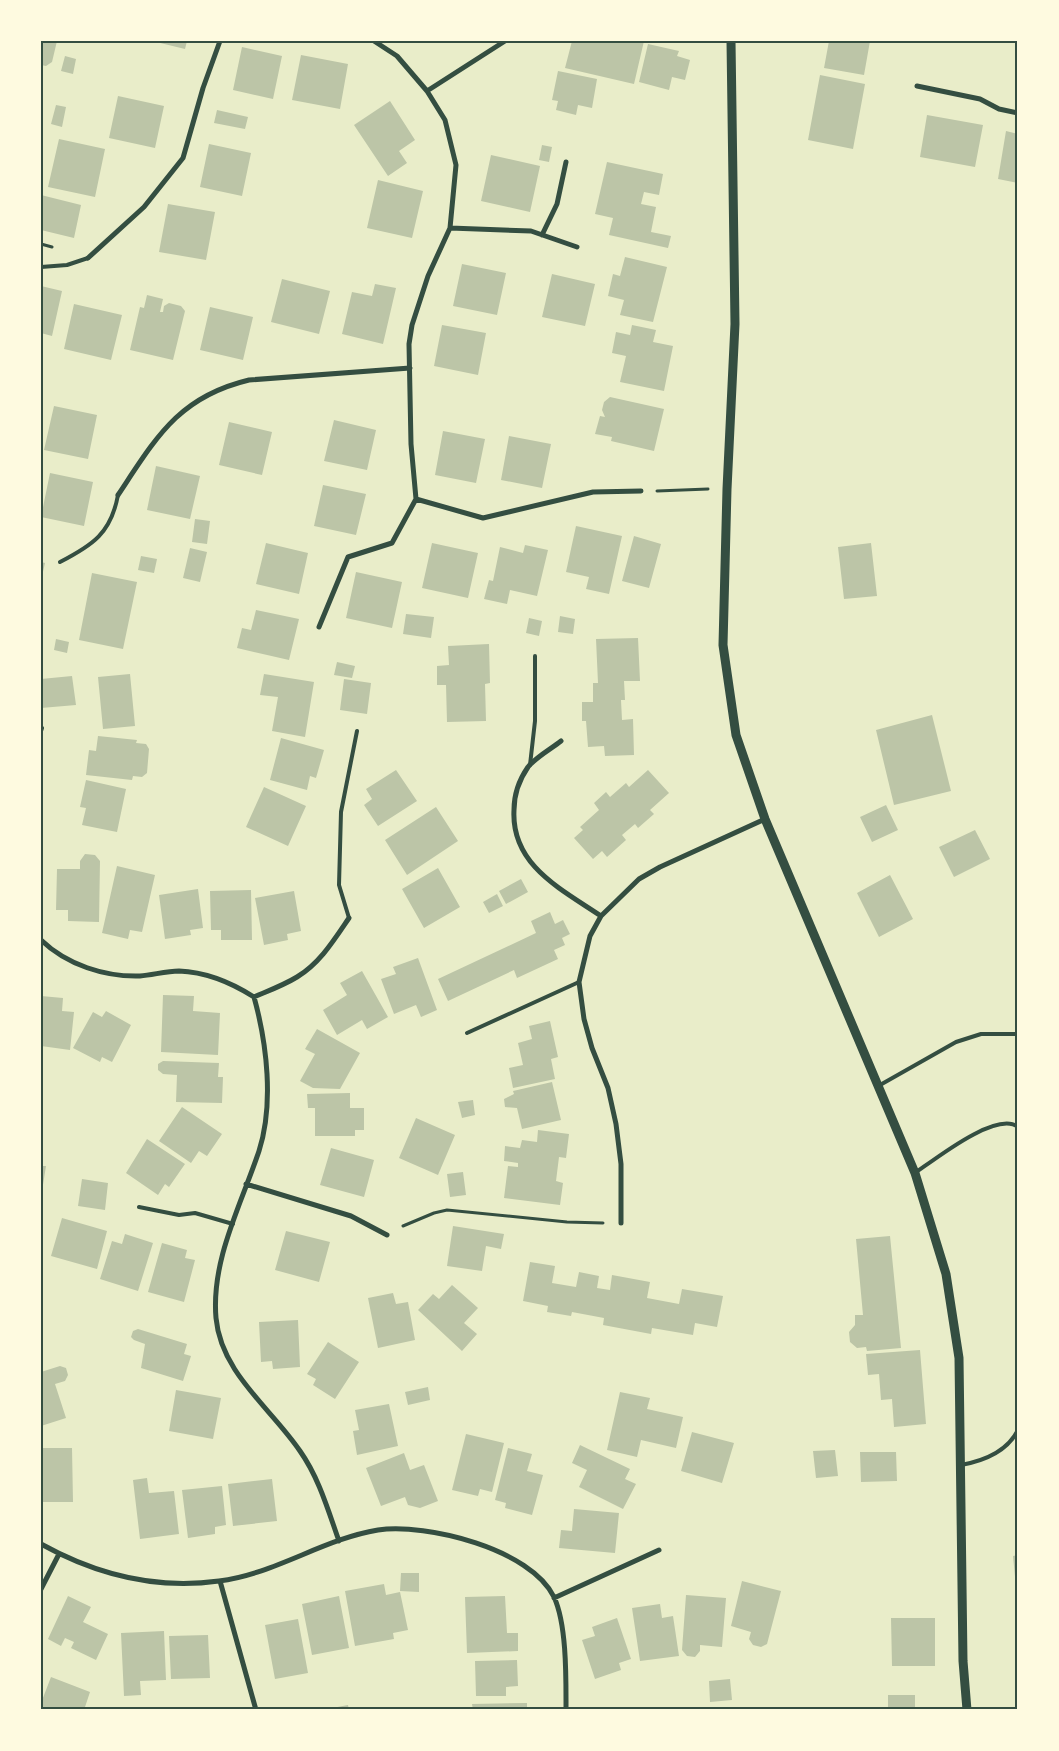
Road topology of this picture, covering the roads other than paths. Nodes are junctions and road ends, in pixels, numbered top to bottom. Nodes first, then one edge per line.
1 (220, 41) edge
2 (374, 41) edge
3 (505, 41) edge
4 (730, 41) edge
5 (917, 86) dead end
6 (427, 91) junction
7 (1018, 113) edge
8 (566, 162) dead end
9 (450, 228) junction
10 (542, 235) junction
11 (577, 247) dead end
12 (88, 258) joint
13 (41, 267) edge
14 (410, 368) junction
15 (641, 491) road end
16 (118, 495) joint
17 (416, 499) junction
18 (60, 562) dead end
19 (319, 627) dead end
20 (534, 656) dead end
21 (357, 731) dead end
22 (561, 741) dead end
23 (530, 766) junction
24 (765, 819) junction
25 (601, 916) junction
26 (348, 918) joint
27 (41, 940) edge
28 (579, 982) junction
29 (254, 997) junction
30 (466, 1033) dead end
31 (1018, 1034) edge
32 (880, 1085) junction
33 (1018, 1127) edge
34 (915, 1173) junction
35 (246, 1184) junction
36 (140, 1207) dead end
37 (621, 1223) road end
38 (233, 1224) junction
39 (387, 1234) road end
40 (1018, 1430) edge
41 (1014, 1438) junction
42 (1018, 1442) edge
43 (959, 1466) junction
44 (339, 1541) junction
45 (41, 1544) edge
46 (659, 1550) dead end
47 (58, 1554) junction
48 (220, 1581) junction
49 (41, 1589) edge
50 (554, 1598) junction
51 (256, 1710) edge
52 (566, 1710) edge
53 (967, 1710) edge

1 - 12 street
2 - 6 street
3 - 6 street
4 - 24 street
5 - 7 street
6 - 9 street
8 - 10 street
9 - 10 street
9 - 14 street
10 - 11 street
12 - 13 lane
14 - 16 street
14 - 17 street
15 - 17 street
16 - 18 lane
17 - 19 street
20 - 23 lane
21 - 26 lane
22 - 23 street
23 - 25 street
24 - 25 street
24 - 32 street
25 - 28 street
26 - 29 street
27 - 29 street
28 - 30 lane
28 - 37 street
29 - 35 street
31 - 32 lane
32 - 34 street
33 - 34 lane
34 - 43 street
35 - 38 street
35 - 39 street
36 - 38 lane
38 - 44 street
40 - 41 lane
41 - 42 lane
41 - 43 lane
43 - 53 street
44 - 48 street
44 - 50 street
45 - 47 street
46 - 50 street
47 - 48 street
47 - 49 street
48 - 51 street
50 - 52 street

